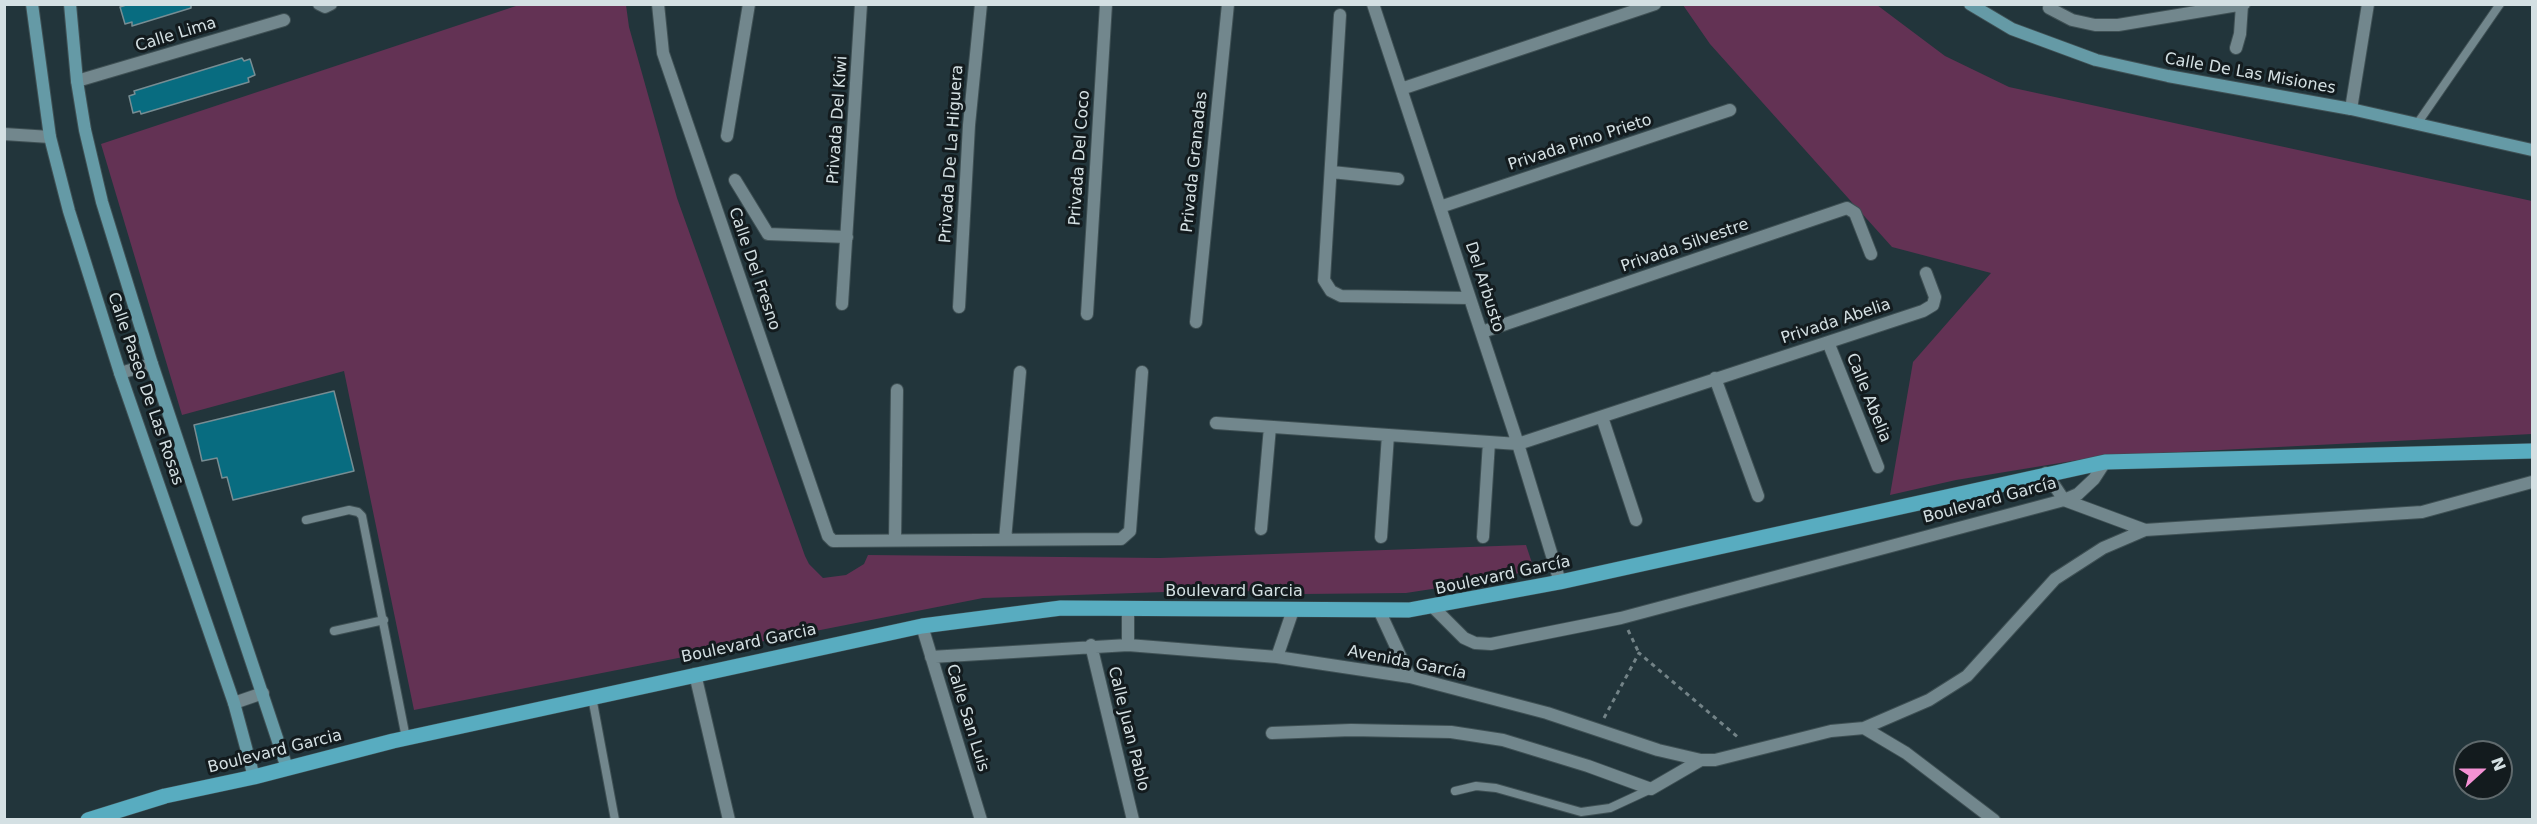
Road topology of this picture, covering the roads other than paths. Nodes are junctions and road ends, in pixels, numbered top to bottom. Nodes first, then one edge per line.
1 (32, 4) edge
2 (70, 4) edge
3 (658, 4) edge
4 (749, 4) edge
5 (861, 4) edge
6 (981, 4) edge
7 (1106, 4) edge
8 (1228, 4) edge
9 (1373, 4) edge
10 (1655, 4) edge
11 (2368, 4) edge
12 (2500, 4) edge
13 (1974, 5) edge
14 (2243, 5) edge
15 (2049, 8) dead end
16 (1340, 15) dead end
17 (285, 20) dead end
18 (2236, 48) dead end
19 (77, 81) junction
20 (1401, 89) junction
21 (2351, 109) junction
22 (1730, 110) dead end
23 (2417, 124) junction
24 (4, 134) edge
25 (728, 136) dead end
26 (50, 137) junction
27 (2532, 150) edge
28 (1332, 172) junction
29 (1398, 179) dead end
30 (735, 180) dead end
31 (1440, 207) junction
32 (847, 237) junction
33 (1870, 255) dead end
34 (1926, 273) dead end
35 (1470, 298) junction
36 (842, 304) dead end
37 (959, 307) dead end
38 (1087, 314) dead end
39 (1196, 322) dead end
40 (1482, 332) junction
41 (1828, 342) junction
42 (152, 364) junction
43 (1020, 372) dead end
44 (1142, 372) dead end
45 (120, 373) junction
46 (1715, 378) junction
47 (897, 390) dead end
48 (1602, 417) junction
49 (1216, 423) dead end
50 (1270, 427) junction
51 (1388, 435) junction
52 (1489, 442) junction
53 (1518, 444) junction
54 (2532, 451) edge
55 (2105, 462) junction
56 (1878, 468) dead end
57 (2046, 473) junction
58 (2532, 482) edge
59 (1758, 496) dead end
60 (2064, 500) junction
61 (306, 520) dead end
62 (1636, 520) dead end
63 (1262, 530) dead end
64 (2145, 530) junction
65 (1381, 537) dead end
66 (1483, 537) dead end
67 (895, 540) junction
68 (1005, 540) junction
69 (1560, 582) junction
70 (1432, 606) junction
71 (1128, 609) junction
72 (1293, 610) junction
73 (1379, 610) junction
74 (384, 620) junction
75 (922, 626) junction
76 (334, 631) dead end
77 (1091, 645) junction
78 (1128, 645) junction
79 (931, 657) junction
80 (1276, 657) junction
81 (695, 674) junction
82 (1410, 677) junction
83 (263, 693) junction
84 (592, 697) junction
85 (234, 703) junction
86 (1864, 728) junction
87 (1272, 733) dead end
88 (406, 738) junction
89 (1701, 760) junction
90 (287, 768) junction
91 (254, 777) junction
92 (1651, 789) junction
93 (1455, 791) dead end
94 (88, 819) edge
95 (615, 819) edge
96 (729, 819) edge
97 (981, 819) edge
98 (1133, 819) edge
99 (1994, 819) edge

1 - 26 street, Calle Paseo De Las Rosas
2 - 19 street, Calle Paseo De Las Rosas
3 - 67 street, Calle Del Fresno
4 - 25 street
5 - 32 street, Privada Del Kiwi
6 - 37 street, Privada De La Higuera
7 - 38 street, Privada Del Coco
8 - 39 street, Privada Granadas
9 - 20 street, Del Arbusto
10 - 20 street
11 - 21 street
12 - 23 lane
13 - 21 street, Calle De Las Misiones
14 - 15 street
14 - 18 street
16 - 28 street
17 - 19 street, Calle Lima
19 - 42 street, Calle Paseo De Las Rosas
20 - 31 street, Del Arbusto
21 - 23 street, Calle De Las Misiones
22 - 31 street, Privada Pino Prieto
23 - 27 street, Calle De Las Misiones
24 - 26 street
26 - 45 street, Calle Paseo De Las Rosas
28 - 29 street
28 - 35 street
30 - 32 street
31 - 35 street, Del Arbusto
32 - 36 street, Privada Del Kiwi
33 - 40 street, Privada Silvestre
34 - 41 street, Privada Abelia
35 - 40 street, Del Arbusto
40 - 53 street, Del Arbusto
41 - 46 street, Privada Abelia
41 - 56 street, Calle Abelia
42 - 45 street
42 - 83 street, Calle Paseo De Las Rosas
43 - 68 street
44 - 68 street
45 - 85 street, Calle Paseo De Las Rosas
46 - 48 street, Privada Abelia
46 - 59 street
47 - 67 street
48 - 53 street, Privada Abelia
48 - 62 street
49 - 50 street
50 - 51 street
50 - 63 street
51 - 52 street
51 - 65 street
52 - 53 street
52 - 66 street
53 - 69 street, Del Arbusto
54 - 55 main road, Boulevard García
55 - 57 main road, Boulevard García
55 - 60 street, Boulevard García
57 - 60 street
57 - 69 main road, Boulevard García
58 - 64 street
60 - 64 street
60 - 70 street, Boulevard García
61 - 74 lane
64 - 86 street, Avenida García
67 - 68 street
69 - 70 main road, Boulevard García
70 - 73 main road, Boulevard Garcia
71 - 72 main road, Boulevard Garcia
71 - 75 main road, Boulevard Garcia
71 - 78 street
72 - 73 main road, Boulevard Garcia
72 - 80 street
73 - 82 street
74 - 76 lane
74 - 88 lane
75 - 79 street, Calle San Luis
75 - 81 main road, Boulevard Garcia
77 - 78 street, Avenida García
77 - 79 street, Avenida García
77 - 98 street, Calle Juan Pablo
78 - 80 street, Avenida García
79 - 97 street, Calle San Luis
80 - 82 street, Avenida García
81 - 84 main road, Boulevard Garcia
81 - 96 street
82 - 89 street, Avenida García
83 - 85 street
83 - 90 street, Calle Paseo De Las Rosas
84 - 88 main road, Boulevard Garcia
84 - 95 lane
85 - 91 street, Calle Paseo De Las Rosas
86 - 89 street, Avenida García
86 - 99 street
87 - 92 street
88 - 90 main road, Boulevard Garcia
89 - 92 street
90 - 91 main road, Boulevard Garcia
91 - 94 main road, Boulevard Garcia
92 - 93 lane

